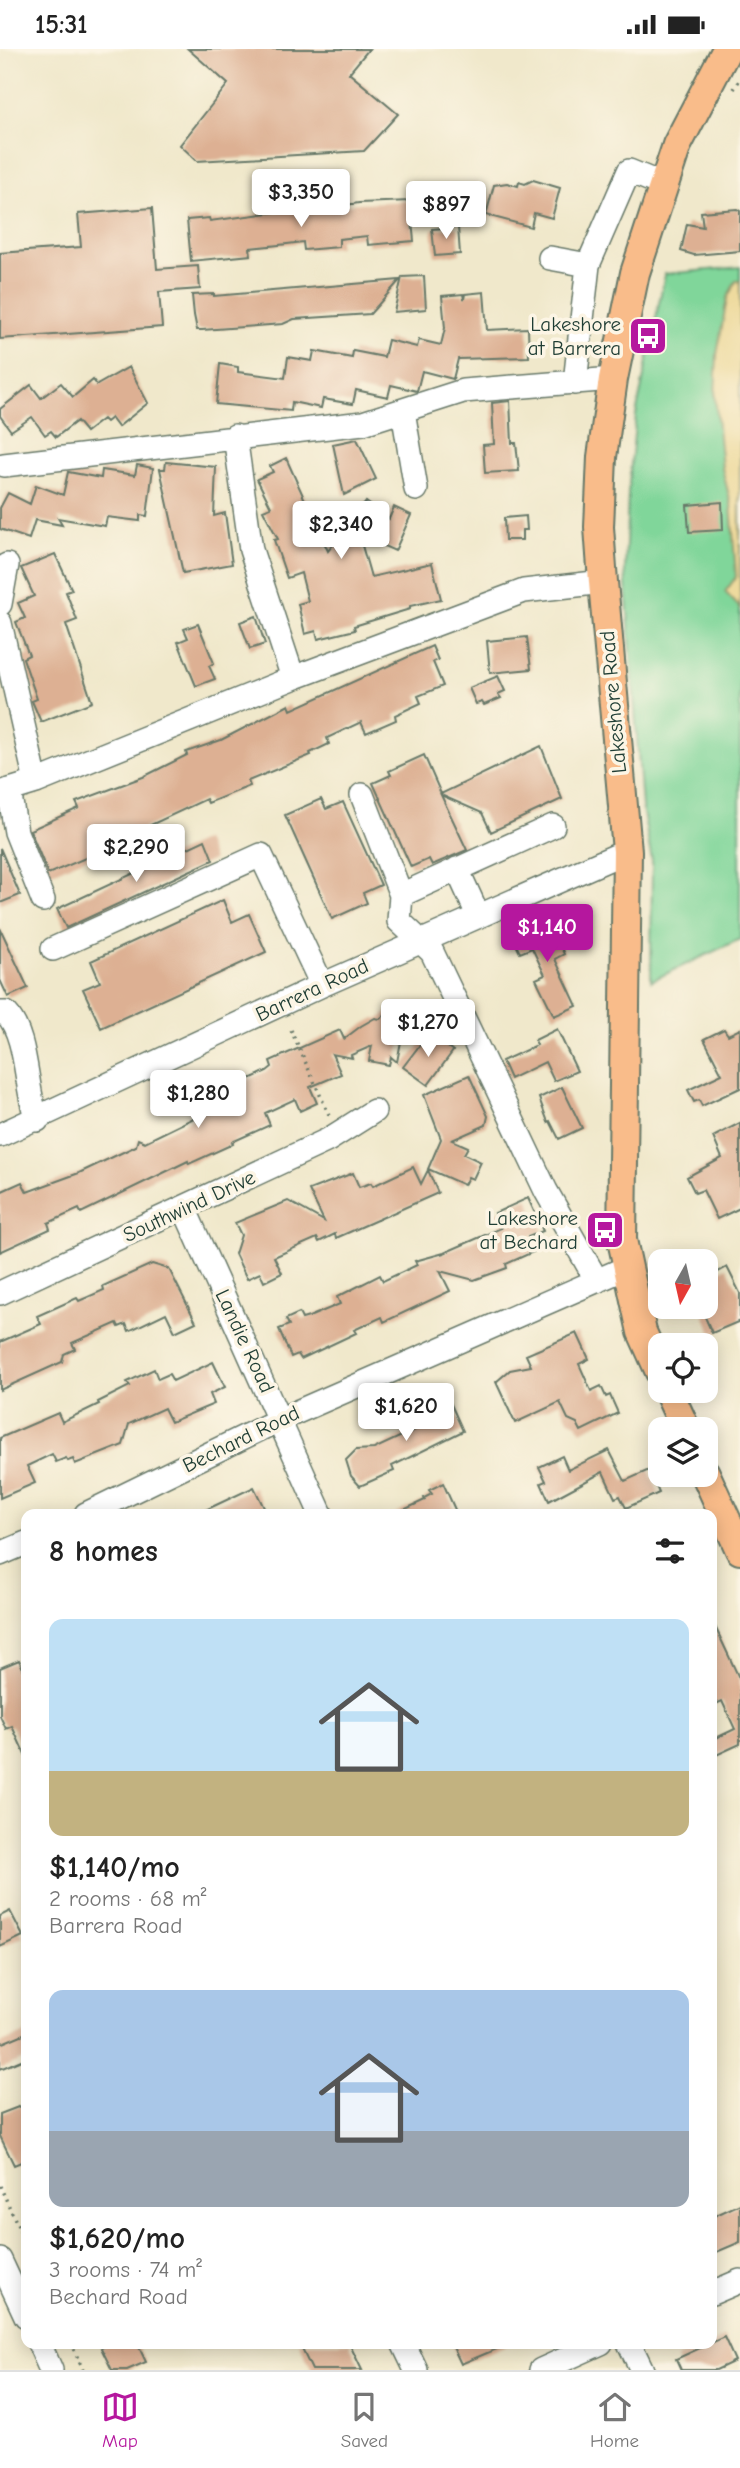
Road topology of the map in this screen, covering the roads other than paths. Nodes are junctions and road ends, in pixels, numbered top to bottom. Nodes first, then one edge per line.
1 (727, 49) edge
2 (663, 185) junction
3 (550, 258) dead end
4 (588, 265) junction
5 (613, 379) junction
6 (575, 383) junction
7 (403, 411) junction
8 (235, 436) junction
9 (4, 465) dead end
10 (416, 489) dead end
11 (7, 565) dead end
12 (603, 582) junction
13 (0, 604) edge
14 (0, 623) edge
15 (293, 678) junction
16 (36, 782) junction
17 (5, 792) edge
18 (362, 795) dead end
19 (553, 825) dead end
20 (627, 851) junction
21 (457, 869) junction
22 (401, 895) junction
23 (43, 899) dead end
24 (478, 915) junction
25 (420, 940) junction
26 (53, 949) dead end
27 (322, 985) junction
28 (0, 1013) edge
29 (374, 1111) dead end
30 (37, 1120) junction
31 (0, 1135) edge
32 (184, 1208) junction
33 (628, 1267) junction
34 (597, 1280) junction
35 (0, 1293) edge
36 (648, 1345) edge
37 (281, 1419) junction
38 (711, 1487) edge
39 (96, 1509) edge
40 (319, 1509) edge
41 (21, 1545) edge
42 (740, 1550) edge
43 (0, 1554) edge
44 (0, 2260) edge
45 (740, 2281) edge
46 (717, 2291) edge
47 (21, 2305) edge
48 (42, 2349) edge
49 (407, 2349) edge
50 (588, 2349) edge
51 (632, 2349) edge
52 (51, 2370) edge
53 (416, 2370) edge
54 (541, 2370) edge
55 (642, 2370) edge

1 - 2 main road, Lakeshore Road
2 - 4 street
2 - 5 main road, Lakeshore Road
3 - 4 street
4 - 6 street
5 - 6 street
5 - 12 main road, Lakeshore Road
6 - 7 street
7 - 8 street
7 - 10 street
8 - 9 street
8 - 15 street
11 - 13 street
12 - 15 street
12 - 20 main road, Lakeshore Road
14 - 16 street
15 - 16 street
16 - 17 street
17 - 23 street
18 - 22 street
19 - 21 street
20 - 24 street, Barrera Road
20 - 33 main road, Lakeshore Road
21 - 22 street
21 - 24 street
22 - 25 street
24 - 25 street, Barrera Road
25 - 27 street, Barrera Road
25 - 34 street
26 - 27 street
27 - 30 street, Barrera Road
28 - 30 street
29 - 32 street, Southwind Drive
30 - 31 street, Barrera Road
32 - 35 street, Southwind Drive
32 - 37 street, Landie Road
33 - 34 street, Bechard Road
33 - 36 main road, Lakeshore Road
34 - 37 street, Bechard Road
37 - 39 street, Bechard Road
37 - 40 street, Landie Road
38 - 42 main road
41 - 43 street
44 - 47 street
45 - 46 street
48 - 52 street
49 - 53 street
50 - 54 street
51 - 55 street

